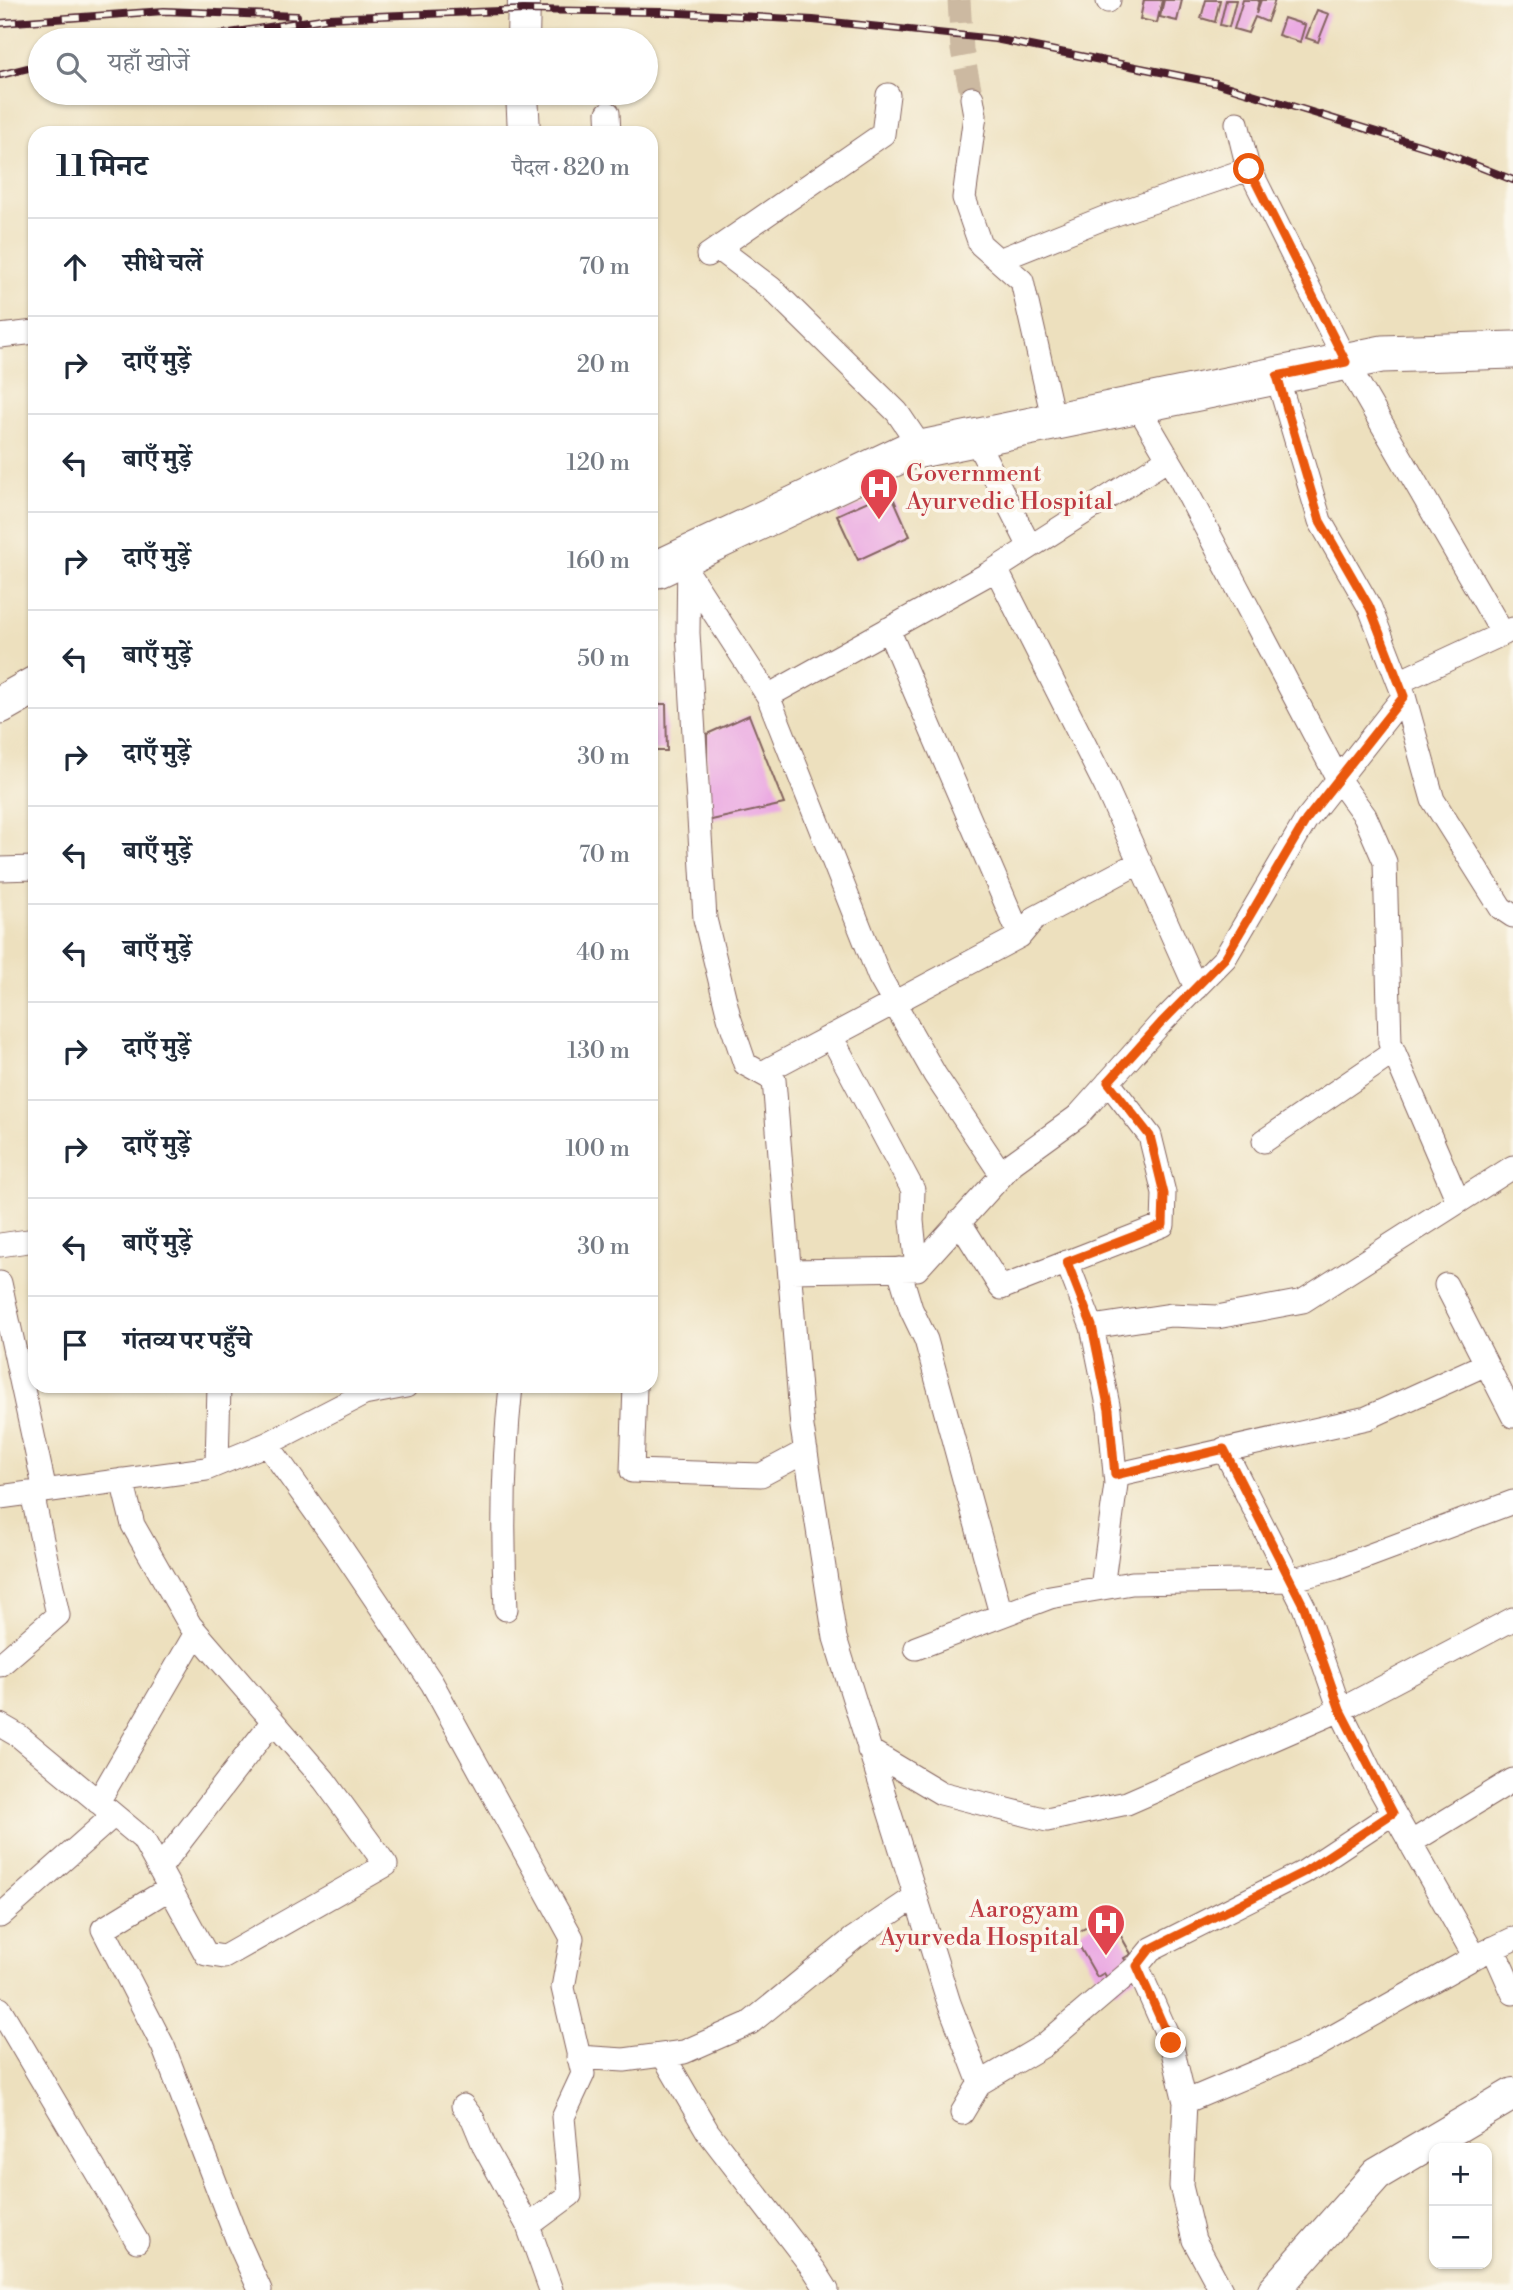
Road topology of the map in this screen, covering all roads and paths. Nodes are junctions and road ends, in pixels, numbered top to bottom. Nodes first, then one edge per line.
1 (524, 0) edge
2 (523, 28) edge
3 (888, 95) dead end
4 (972, 98) tunnel mouth
5 (523, 105) edge
6 (1237, 123) dead end
7 (524, 126) edge
8 (1249, 169) junction
9 (999, 260) junction
10 (28, 333) edge
11 (0, 335) edge
12 (1513, 350) edge
13 (1346, 362) junction
14 (1277, 376) junction
15 (1137, 405) junction
16 (1054, 422) junction
17 (975, 438) junction
18 (922, 449) junction
19 (1168, 459) junction
20 (1030, 548) junction
21 (689, 564) junction
22 (658, 569) edge
23 (996, 569) junction
24 (888, 629) junction
25 (1508, 632) edge
26 (28, 689) edge
27 (1401, 689) junction
28 (768, 696) junction
29 (0, 705) edge
30 (1338, 779) junction
31 (1140, 862) junction
32 (28, 868) edge
33 (0, 869) edge
34 (1513, 916) edge
35 (1020, 936) junction
36 (1196, 988) junction
37 (894, 1002) junction
38 (831, 1036) junction
39 (1394, 1052) junction
40 (762, 1073) junction
41 (1108, 1082) junction
42 (1264, 1141) dead end
43 (1513, 1167) edge
44 (1002, 1175) junction
45 (1458, 1201) junction
46 (959, 1221) junction
47 (28, 1241) edge
48 (0, 1245) edge
49 (1067, 1262) junction
50 (908, 1269) junction
51 (790, 1271) junction
52 (0, 1283) edge
53 (1446, 1285) dead end
54 (1092, 1326) junction
55 (1486, 1364) junction
56 (219, 1393) edge
57 (373, 1393) edge
58 (510, 1393) edge
59 (635, 1393) edge
60 (348, 1395) edge
61 (1513, 1416) edge
62 (267, 1444) junction
63 (1224, 1449) junction
64 (806, 1451) junction
65 (217, 1463) junction
66 (1115, 1475) junction
67 (122, 1480) junction
68 (38, 1492) junction
69 (0, 1497) edge
70 (1513, 1502) edge
71 (1290, 1580) junction
72 (1102, 1588) junction
73 (506, 1609) dead end
74 (1001, 1614) junction
75 (1513, 1619) edge
76 (197, 1633) junction
77 (916, 1648) dead end
78 (0, 1665) edge
79 (1340, 1710) junction
80 (273, 1721) junction
81 (0, 1725) edge
82 (869, 1750) junction
83 (1513, 1780) edge
84 (106, 1808) junction
85 (1393, 1813) junction
86 (1410, 1843) junction
87 (165, 1878) junction
88 (915, 1897) junction
89 (0, 1916) edge
90 (1494, 1948) edge
91 (1137, 1966) junction
92 (1513, 1993) edge
93 (0, 2009) edge
94 (663, 2055) junction
95 (579, 2057) junction
96 (980, 2083) junction
97 (1513, 2094) edge
98 (1185, 2102) junction
99 (463, 2106) dead end
100 (962, 2113) dead end
101 (528, 2226) junction
102 (137, 2241) dead end
103 (260, 2290) edge
104 (551, 2290) edge
105 (827, 2290) edge
106 (1221, 2290) edge
107 (1274, 2290) edge

1 - 2 street
3 - 18 street
4 - 9 street
5 - 7 street
6 - 8 street
8 - 9 street
8 - 13 street
9 - 16 street
10 - 11 street
12 - 13 main road
13 - 14 main road
13 - 25 street
14 - 15 main road
14 - 27 street
15 - 16 main road
15 - 19 street
16 - 17 main road
17 - 18 main road
17 - 20 street
18 - 21 main road
19 - 20 street
19 - 30 street
20 - 23 street
21 - 22 main road
21 - 28 street
21 - 40 street
23 - 24 street
23 - 31 street
24 - 28 street
24 - 35 street
25 - 27 street
26 - 29 main road
27 - 30 street
27 - 34 street
28 - 37 street
30 - 36 street
30 - 39 street
31 - 35 street
31 - 36 street
32 - 33 street
35 - 37 street
36 - 41 street
37 - 38 street
37 - 44 street
38 - 40 street
38 - 50 street
39 - 42 street
39 - 45 street
40 - 51 street
41 - 44 street
41 - 49 street
43 - 45 street
44 - 46 street
45 - 54 street
46 - 49 street
46 - 50 street
47 - 48 street
49 - 54 street
50 - 51 street
50 - 74 street
51 - 64 street
52 - 68 street
53 - 55 street
54 - 66 street
55 - 61 street
55 - 63 street
56 - 65 street
57 - 60 street
58 - 73 street
59 - 64 street
60 - 62 street
62 - 65 street
62 - 95 street
63 - 66 street
63 - 71 street
64 - 82 street
65 - 67 street
66 - 72 street
67 - 68 street
67 - 76 street
68 - 69 street
68 - 78 street
70 - 71 street
71 - 72 street
71 - 79 street
72 - 74 street
74 - 77 street
75 - 79 street
76 - 80 street
76 - 84 street
79 - 82 street
79 - 85 street
80 - 87 street
80 - 87 street
81 - 84 street
82 - 88 street
83 - 86 street
84 - 87 street
84 - 89 street
85 - 86 street
85 - 91 street
86 - 90 street
87 - 103 street
88 - 94 street
88 - 96 street
90 - 92 street
90 - 98 street
91 - 96 street
91 - 98 street
93 - 102 street
94 - 95 street
94 - 105 street
95 - 101 street
96 - 100 street
97 - 107 street
98 - 106 street
99 - 101 street
101 - 104 street

